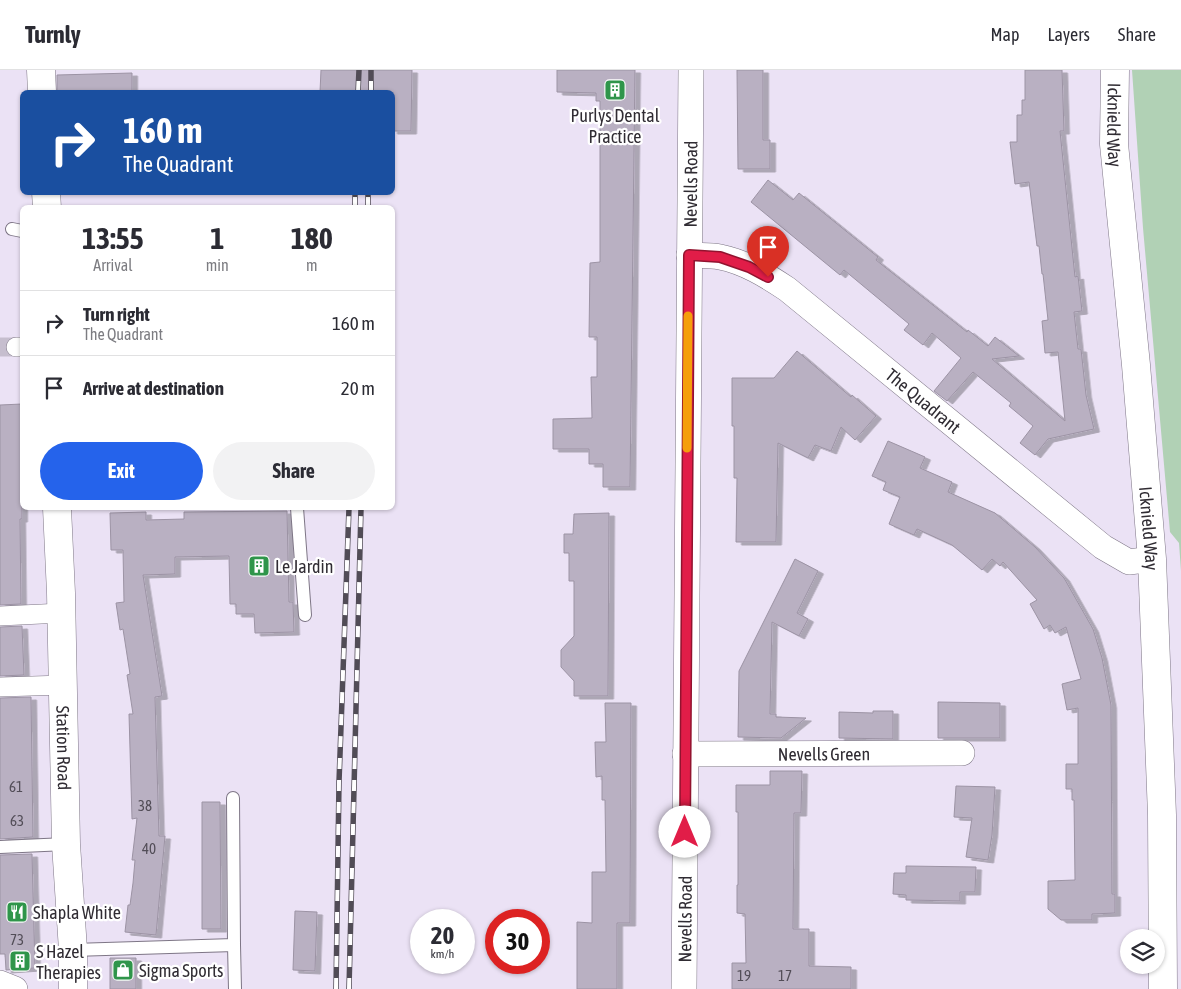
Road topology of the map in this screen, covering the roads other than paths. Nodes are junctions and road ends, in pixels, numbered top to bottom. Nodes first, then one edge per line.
1 (41, 70) edge
2 (691, 70) edge
3 (1115, 70) edge
4 (42, 90) edge
5 (689, 255) junction
6 (57, 510) edge
7 (297, 510) edge
8 (1152, 559) junction
9 (62, 613) junction
10 (305, 615) dead end
11 (0, 616) edge
12 (64, 684) junction
13 (0, 687) edge
14 (962, 753) dead end
15 (685, 754) junction
16 (233, 798) dead end
17 (66, 844) junction
18 (0, 847) edge
19 (234, 945) junction
20 (73, 950) junction
21 (0, 983) edge
22 (15, 989) edge
23 (74, 989) edge
24 (235, 989) edge
25 (684, 989) edge
26 (1163, 989) edge

1 - 4 street
2 - 5 street, Nevells Road
3 - 8 street, Icknield Way
5 - 8 street, The Quadrant
5 - 15 street, Nevells Road
6 - 9 street, Station Road
7 - 10 lane
8 - 26 street, Icknield Way
9 - 11 street
9 - 12 street, Station Road
12 - 13 street
12 - 17 street, Station Road
14 - 15 street, Nevells Green
15 - 25 street, Nevells Road
16 - 19 lane
17 - 18 lane
17 - 20 street, Station Road
19 - 20 lane
19 - 24 lane
20 - 23 street, Station Road
21 - 22 street

